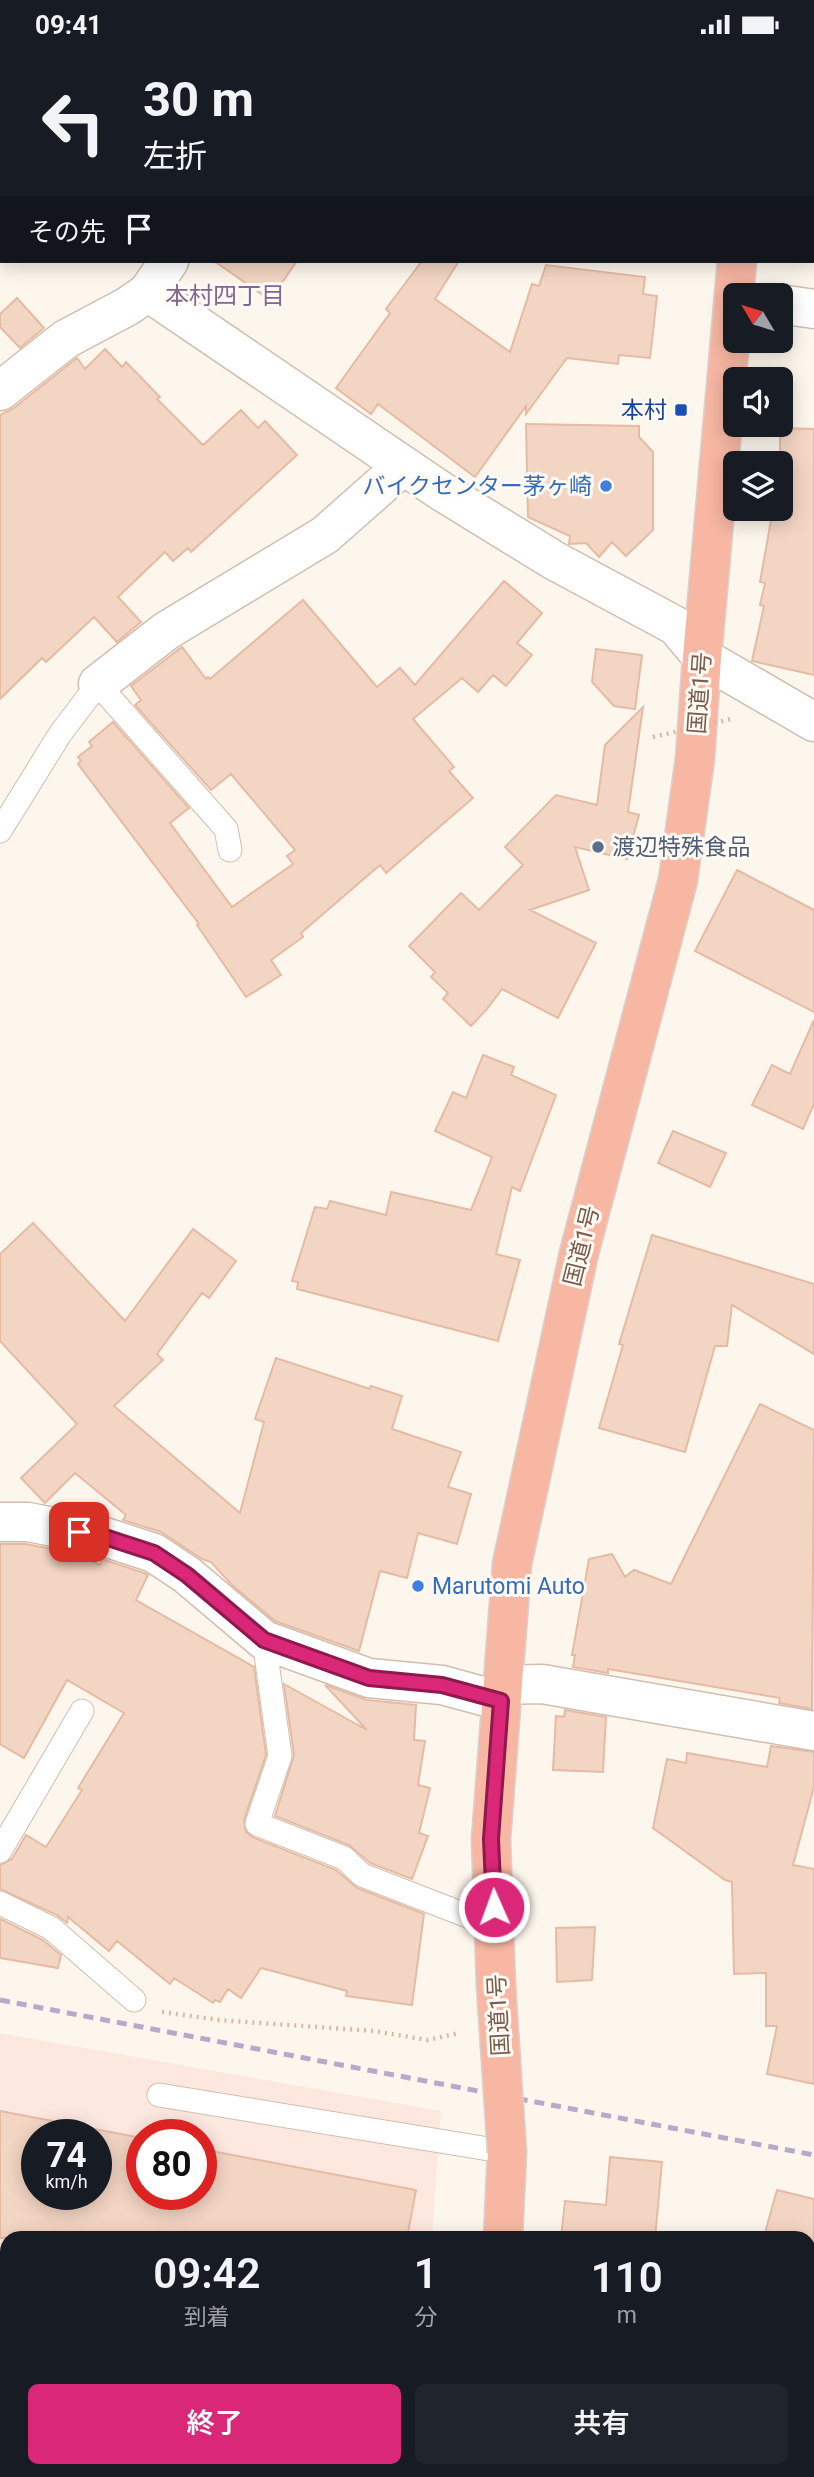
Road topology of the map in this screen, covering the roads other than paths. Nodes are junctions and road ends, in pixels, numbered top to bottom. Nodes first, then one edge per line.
1 (168, 263) edge
2 (737, 263) edge
3 (736, 283) edge
4 (148, 292) junction
5 (793, 305) edge
6 (814, 309) edge
7 (730, 353) edge
8 (0, 391) edge
9 (403, 465) junction
10 (702, 657) junction
11 (98, 684) junction
12 (814, 722) edge
13 (0, 831) edge
14 (230, 850) dead end
15 (0, 1522) edge
16 (264, 1640) junction
17 (501, 1693) junction
18 (82, 1711) dead end
19 (814, 1731) edge
20 (0, 1851) edge
21 (0, 1903) edge
22 (494, 1930) junction
23 (134, 2000) road end
24 (159, 2095) dead end
25 (507, 2152) junction
26 (503, 2231) edge

1 - 4 street
2 - 3 highway, 国道1号
4 - 8 street
4 - 9 street
5 - 6 street
7 - 10 highway, 国道1号
9 - 10 street
9 - 11 street
10 - 12 street
10 - 17 highway, 国道1号
11 - 13 lane
11 - 14 lane
15 - 16 street
16 - 17 street
16 - 22 lane
17 - 19 street
17 - 22 highway, 国道1号
18 - 20 lane
21 - 23 lane
22 - 25 highway, 国道1号, bridge
24 - 25 lane
25 - 26 highway, 国道1号

